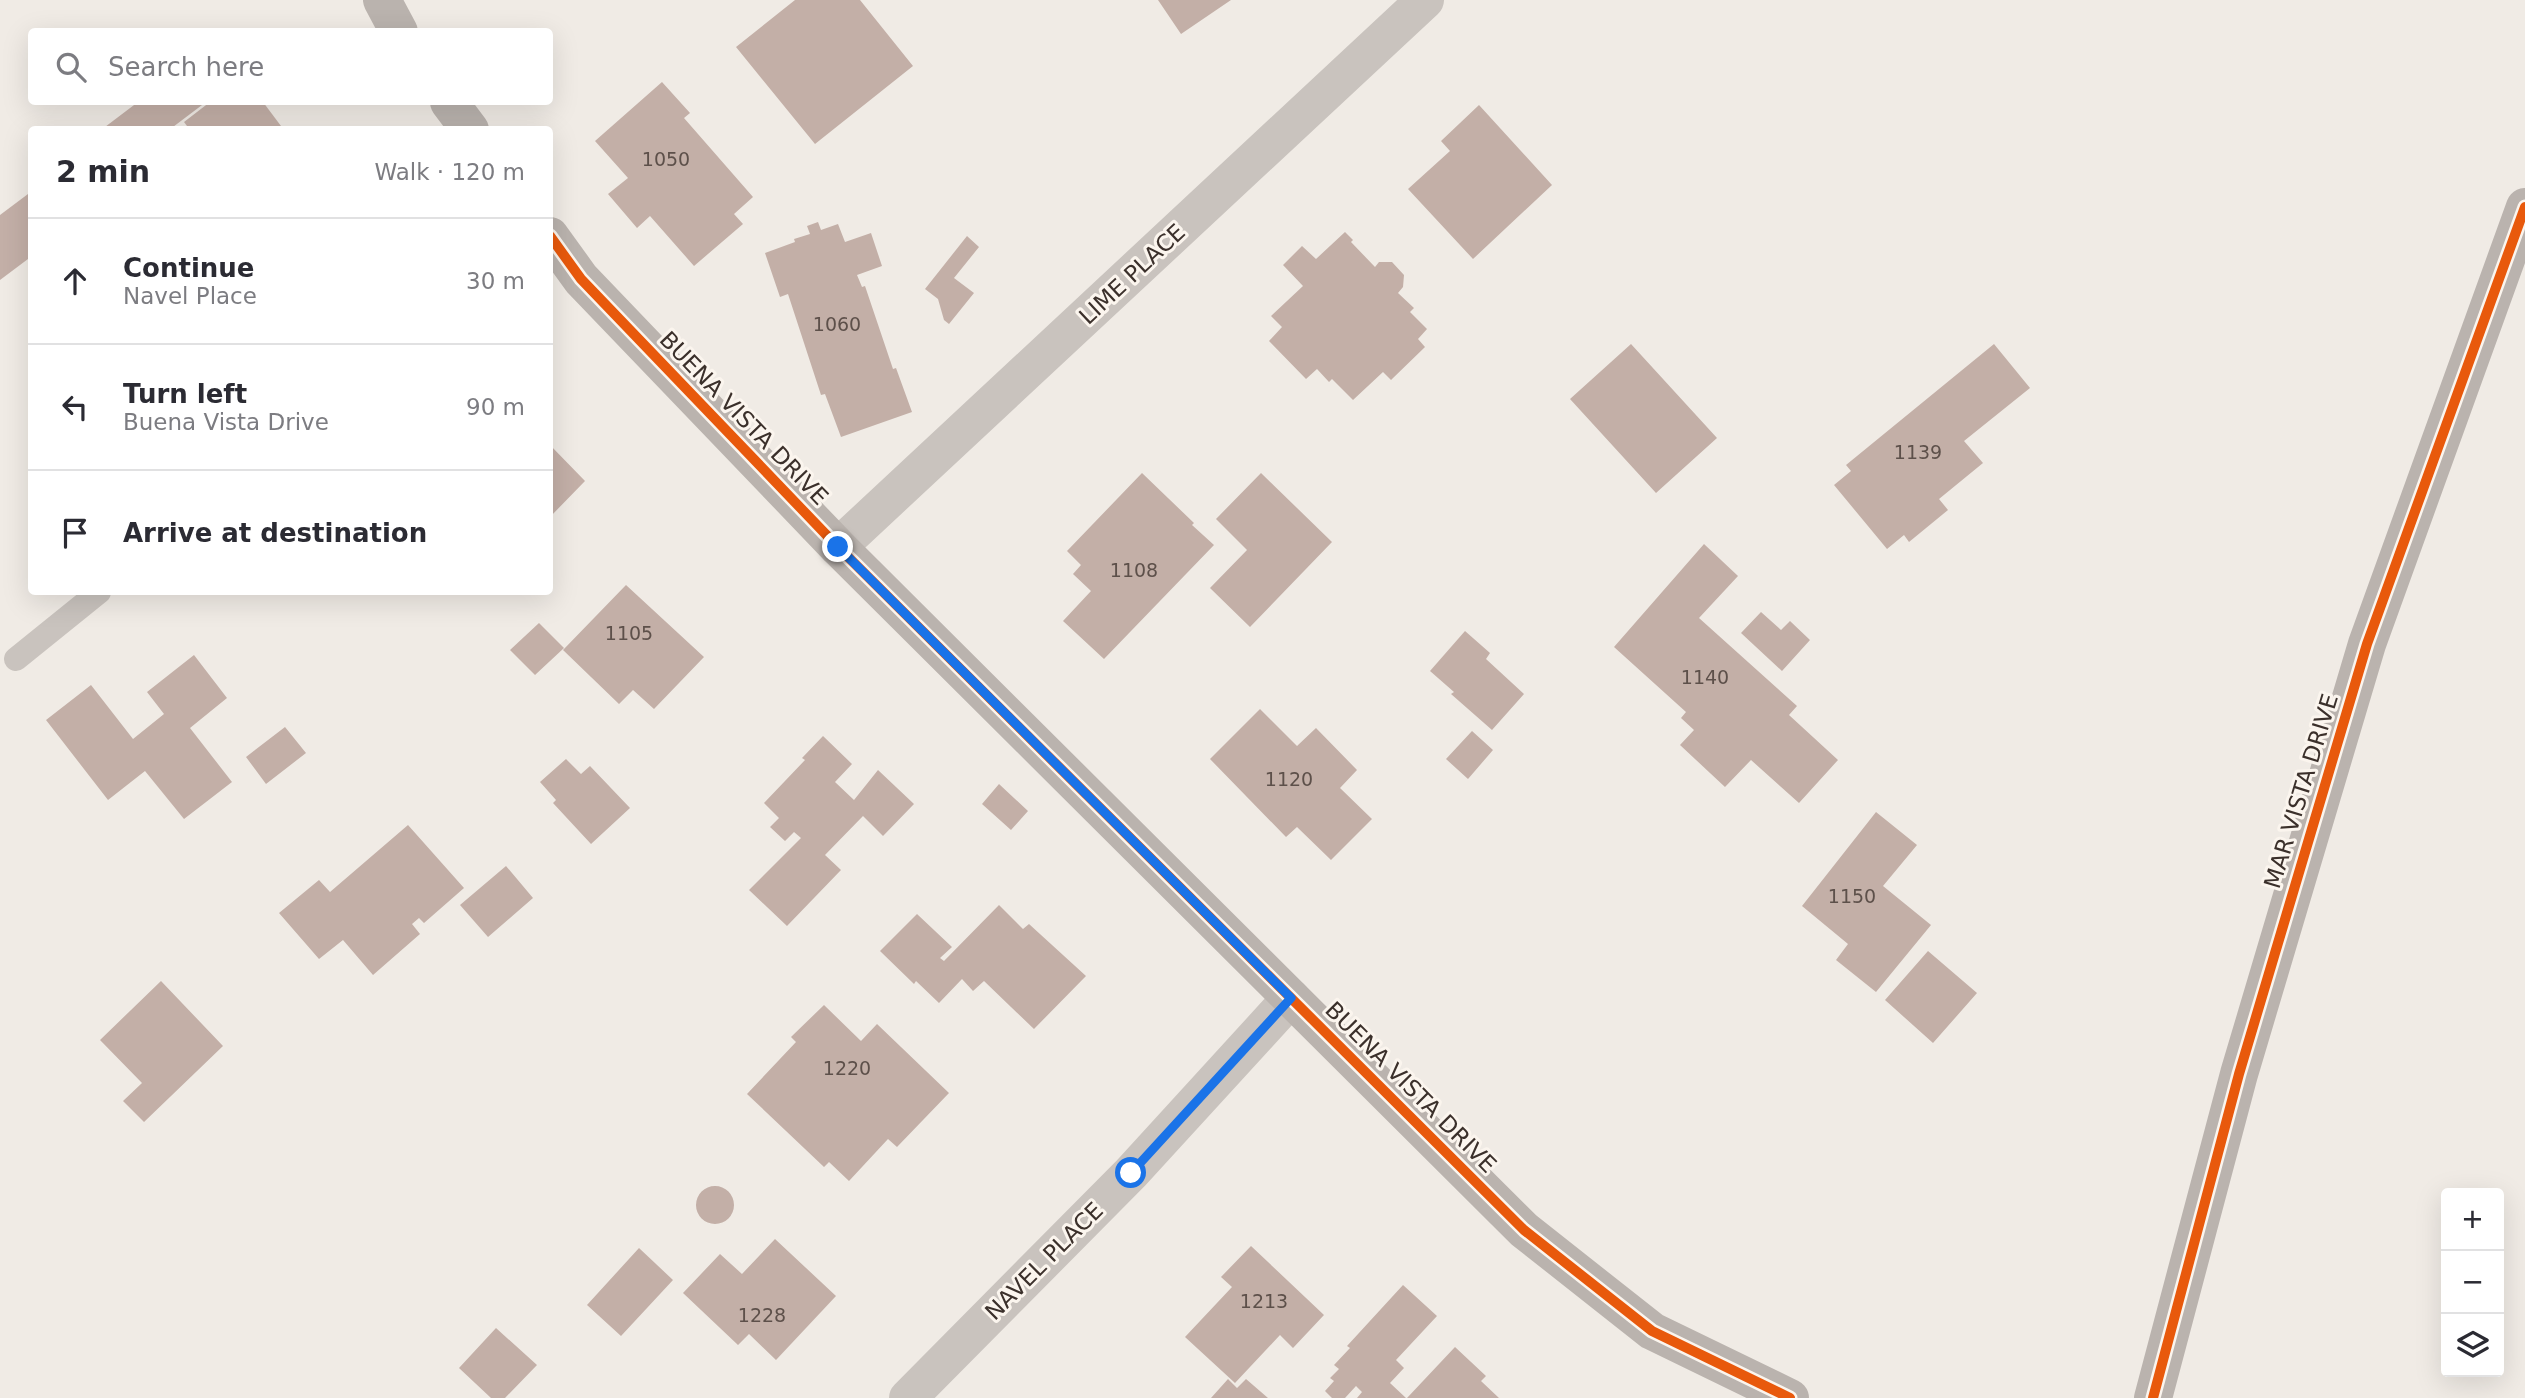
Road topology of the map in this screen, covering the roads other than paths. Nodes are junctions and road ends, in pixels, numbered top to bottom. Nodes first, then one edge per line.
1 (382, 0) edge
2 (1425, 0) edge
3 (397, 28) edge
4 (451, 105) edge
5 (467, 126) edge
6 (2525, 207) edge
7 (553, 240) edge
8 (838, 547) junction
9 (95, 595) edge
10 (16, 659) dead end
11 (1291, 998) junction
12 (908, 1398) edge
13 (1790, 1398) edge
14 (2153, 1398) edge

1 - 3 street
2 - 8 street, LIME PLACE
4 - 5 street
6 - 14 street, MAR VISTA DRIVE
7 - 8 street, BUENA VISTA DRIVE
8 - 11 street, BUENA VISTA DRIVE
9 - 10 lane
11 - 12 street, NAVEL PLACE
11 - 13 street, BUENA VISTA DRIVE

